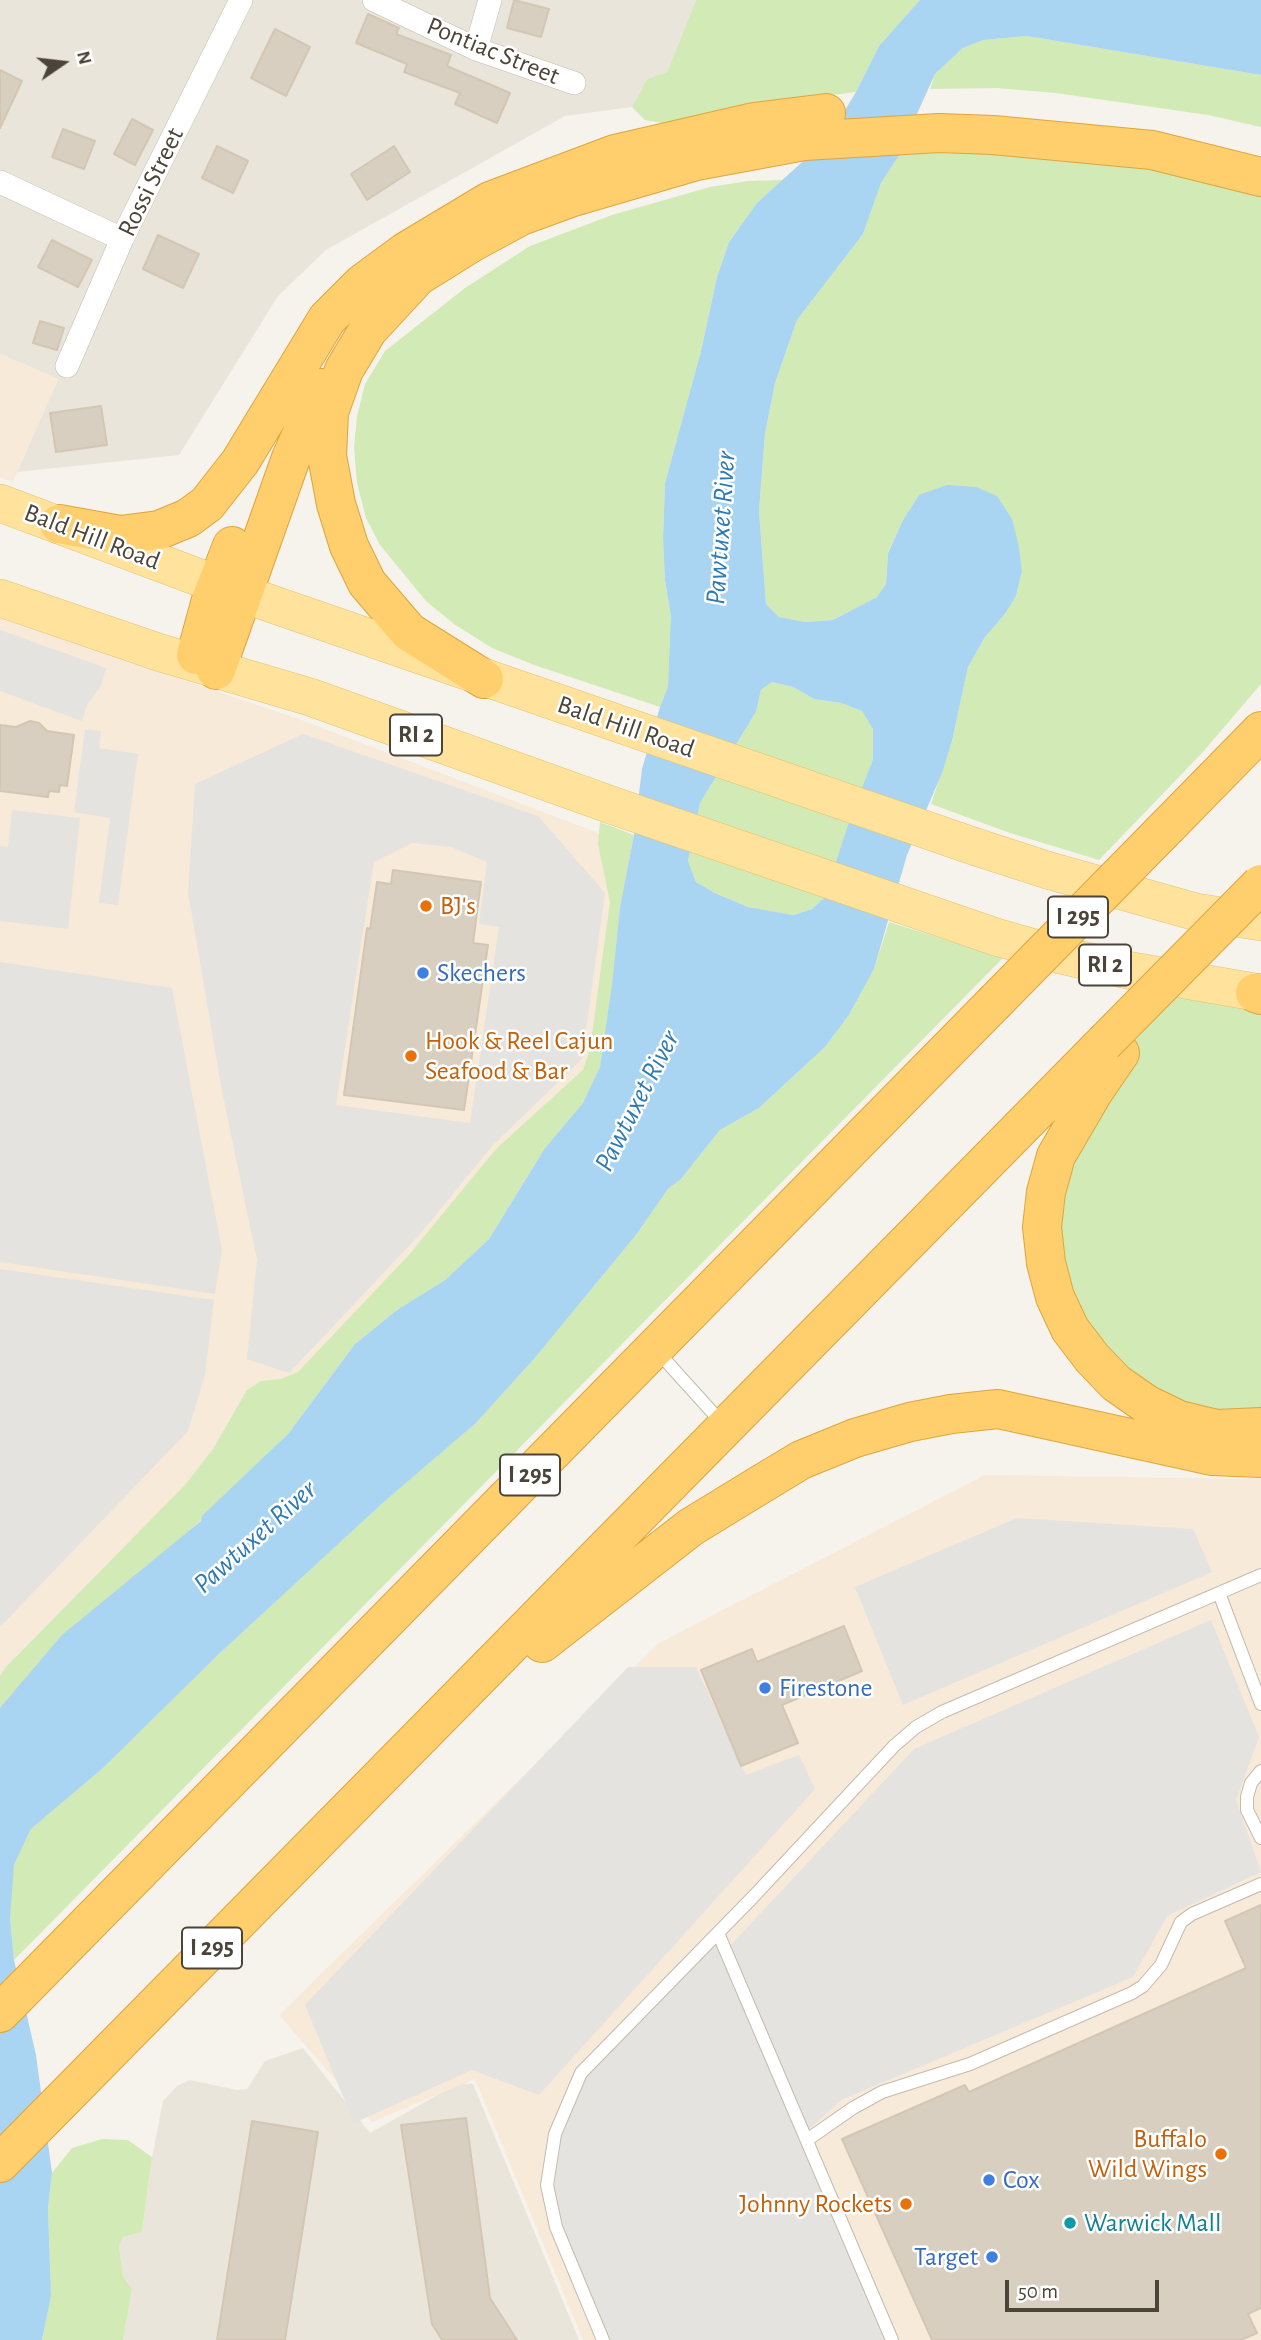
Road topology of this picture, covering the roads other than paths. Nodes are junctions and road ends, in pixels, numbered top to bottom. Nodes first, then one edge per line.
1 (241, 0) edge
2 (374, 0) edge
3 (490, 0) edge
4 (476, 49) junction
5 (574, 83) dead end
6 (1000, 122) junction
7 (815, 127) junction
8 (1261, 152) edge
9 (1261, 177) edge
10 (0, 182) edge
11 (122, 239) junction
12 (368, 330) junction
13 (300, 364) junction
14 (67, 366) dead end
15 (0, 503) edge
16 (59, 524) junction
17 (230, 589) junction
18 (0, 598) edge
19 (205, 666) junction
20 (484, 679) junction
21 (1261, 705) edge
22 (1261, 731) edge
23 (1174, 819) junction
24 (1261, 884) edge
25 (1261, 897) edge
26 (1261, 922) edge
27 (1259, 994) edge
28 (1112, 1048) junction
29 (654, 1348) junction
30 (726, 1427) junction
31 (1261, 1427) edge
32 (1261, 1458) edge
33 (1261, 1575) edge
34 (1219, 1593) junction
35 (1261, 1704) edge
36 (1261, 1771) edge
37 (344, 1814) junction
38 (1261, 1838) edge
39 (1261, 1884) edge
40 (718, 1933) junction
41 (0, 2013) edge
42 (807, 2140) junction
43 (0, 2163) edge
44 (603, 2340) edge
45 (892, 2340) edge

1 - 11 street, Rossi Street
2 - 4 street, Pontiac Street
3 - 4 street
4 - 5 street, Pontiac Street
6 - 7 highway
6 - 8 highway
6 - 9 highway
7 - 12 highway
7 - 13 highway
10 - 11 street
11 - 14 street, Rossi Street
12 - 17 highway
12 - 20 highway
13 - 16 highway
13 - 17 highway
15 - 16 main road, Bald Hill Road
16 - 17 main road, Bald Hill Road
17 - 19 highway
17 - 20 main road, Bald Hill Road
18 - 19 main road, RI 2
19 - 27 main road, RI 2
20 - 26 main road, Bald Hill Road
21 - 23 highway
22 - 23 highway, I 295
23 - 29 highway, I 295, bridge
24 - 28 highway, I 295, bridge
25 - 28 highway
28 - 30 highway, I 295
28 - 31 highway
29 - 30 lane
29 - 41 highway, I 295
30 - 37 highway, I 295
32 - 37 highway
33 - 34 lane
34 - 35 lane
34 - 40 lane
36 - 38 lane
37 - 43 highway, I 295
39 - 42 lane
40 - 42 lane
40 - 44 lane
42 - 45 lane

